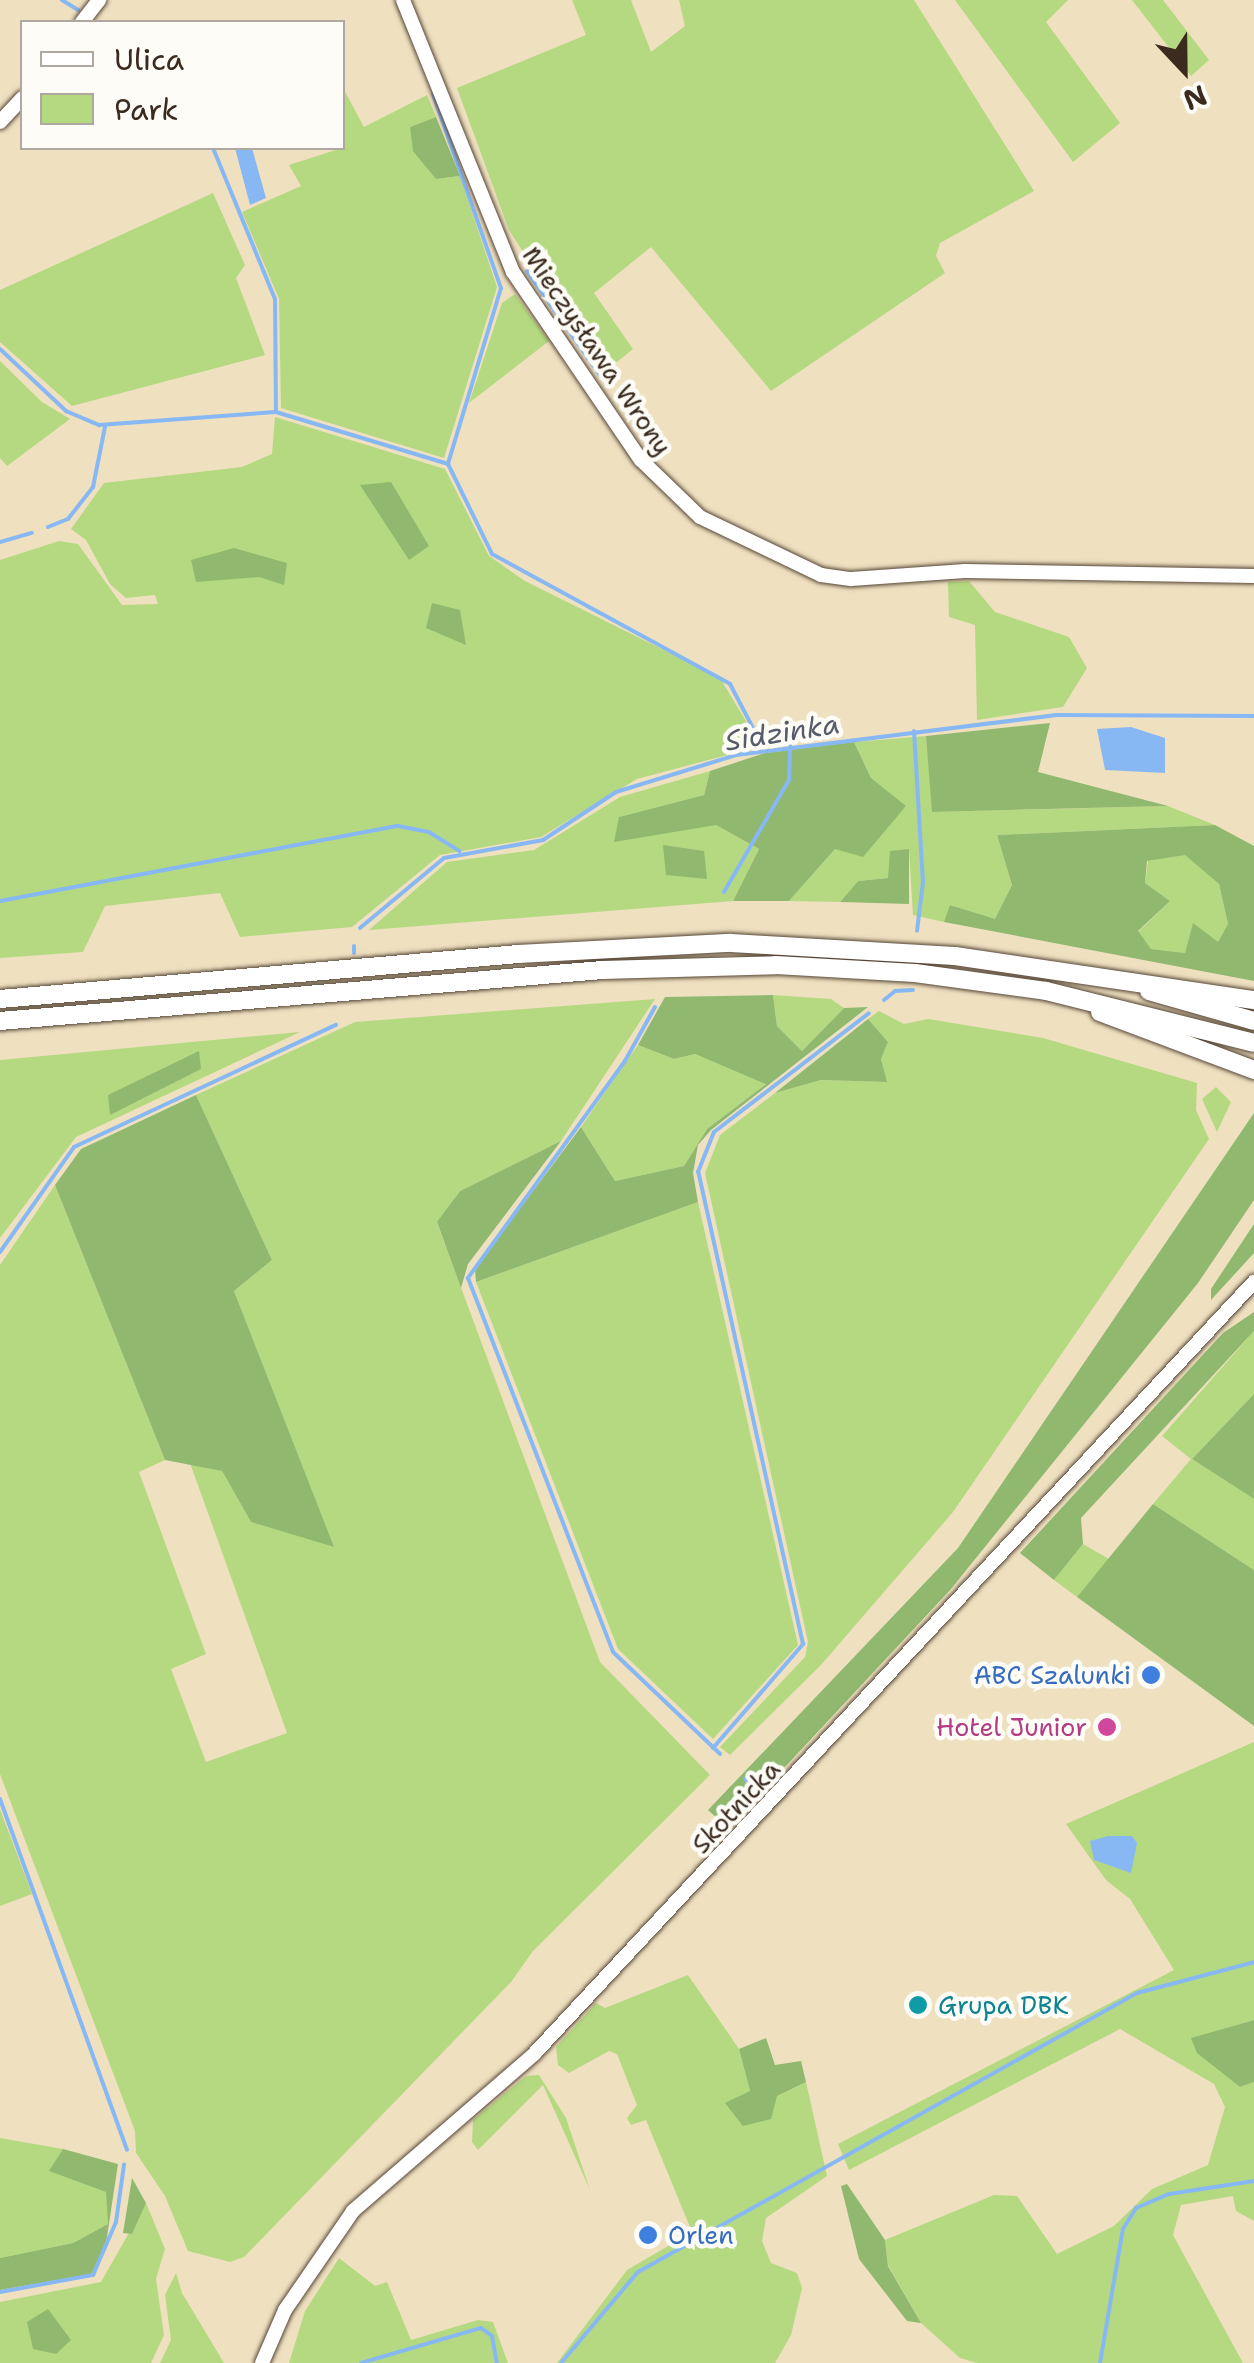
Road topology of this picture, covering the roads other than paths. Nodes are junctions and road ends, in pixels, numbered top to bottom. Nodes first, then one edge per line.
1 (99, 0) edge
2 (403, 0) edge
3 (84, 20) edge
4 (20, 100) edge
5 (0, 122) edge
6 (1254, 576) edge
7 (1036, 967) junction
8 (1046, 991) junction
9 (0, 999) edge
10 (1254, 1000) edge
11 (1254, 1020) edge
12 (0, 1022) edge
13 (1254, 1043) edge
14 (1254, 1070) edge
15 (1254, 1282) edge
16 (262, 2363) edge

1 - 3 main road
2 - 6 main road, Mieczysława Wrony
4 - 5 main road
7 - 9 highway
7 - 10 highway
7 - 11 highway
8 - 12 highway
8 - 13 highway
8 - 14 highway
15 - 16 main road, Skotnicka

